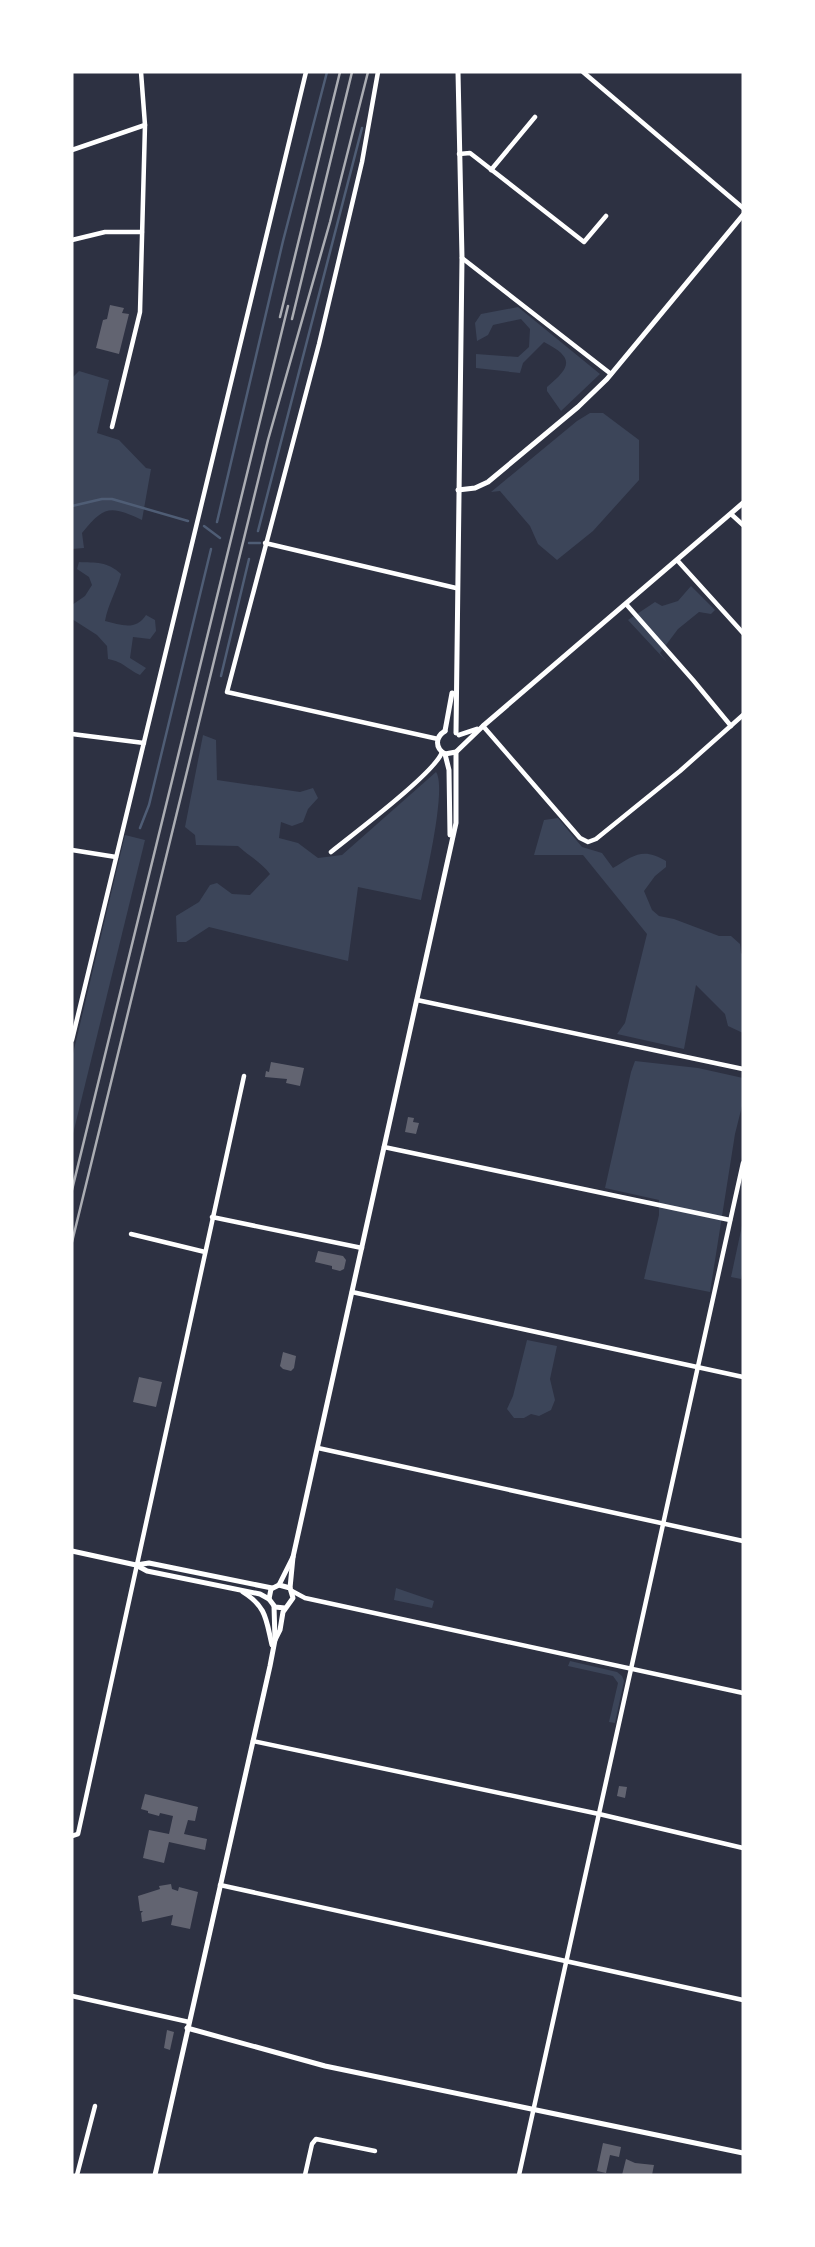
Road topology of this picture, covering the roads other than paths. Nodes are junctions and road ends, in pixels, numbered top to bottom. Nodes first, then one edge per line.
1 (141, 72) edge
2 (306, 72) edge
3 (378, 72) edge
4 (458, 72) edge
5 (583, 72) edge
6 (535, 117) dead end
7 (145, 125) junction
8 (72, 150) edge
9 (459, 154) junction
10 (492, 170) junction
11 (743, 208) edge
12 (743, 215) edge
13 (606, 216) dead end
14 (142, 232) junction
15 (72, 240) edge
16 (462, 258) junction
17 (611, 374) junction
18 (112, 427) dead end
19 (458, 490) junction
20 (743, 503) edge
21 (731, 514) junction
22 (743, 525) edge
23 (265, 543) junction
24 (677, 560) junction
25 (456, 588) junction
26 (626, 604) junction
27 (743, 633) edge
28 (455, 680) junction
29 (743, 715) edge
30 (483, 726) junction
31 (731, 726) junction
32 (445, 731) junction
33 (72, 734) edge
34 (457, 734) junction
35 (438, 739) junction
36 (144, 743) junction
37 (460, 746) junction
38 (456, 752) junction
39 (444, 753) junction
40 (449, 846) junction
41 (72, 850) edge
42 (331, 852) dead end
43 (116, 857) junction
44 (416, 1000) junction
45 (72, 1040) edge
46 (743, 1069) edge
47 (244, 1076) dead end
48 (384, 1147) junction
49 (743, 1163) edge
50 (212, 1217) junction
51 (730, 1220) junction
52 (131, 1234) dead end
53 (362, 1248) junction
54 (205, 1252) junction
55 (352, 1292) junction
56 (699, 1367) junction
57 (743, 1377) edge
58 (318, 1448) junction
59 (663, 1523) junction
60 (743, 1541) edge
61 (72, 1551) edge
62 (293, 1557) junction
63 (136, 1565) junction
64 (275, 1586) junction
65 (291, 1589) junction
66 (240, 1590) junction
67 (305, 1598) junction
68 (269, 1599) junction
69 (293, 1601) junction
70 (274, 1606) junction
71 (285, 1608) junction
72 (275, 1640) junction
73 (273, 1648) junction
74 (631, 1670) junction
75 (743, 1693) edge
76 (253, 1741) junction
77 (599, 1814) junction
78 (72, 1836) edge
79 (743, 1848) edge
80 (219, 1885) junction
81 (566, 1962) junction
82 (72, 1996) edge
83 (743, 2000) edge
84 (188, 2025) junction
85 (95, 2106) dead end
86 (534, 2108) junction
87 (375, 2151) dead end
88 (743, 2152) edge
89 (77, 2175) edge
90 (155, 2175) edge
91 (305, 2175) edge
92 (519, 2175) edge

1 - 7 street
2 - 36 street
3 - 23 street
4 - 9 street
5 - 11 street
6 - 10 street
7 - 8 street
7 - 14 street
9 - 10 street
9 - 16 street
10 - 13 street
12 - 17 street
14 - 15 street
14 - 18 street
16 - 17 street
16 - 19 street
17 - 19 street
19 - 25 street
20 - 21 street
21 - 22 street
21 - 24 street
23 - 25 street
23 - 35 street
24 - 26 street
24 - 27 street
25 - 28 street
26 - 30 street
26 - 31 street
28 - 32 street
28 - 34 street
29 - 31 street
30 - 31 street
30 - 34 street
30 - 37 street
32 - 34 street
32 - 35 street
33 - 36 street
34 - 37 street
35 - 39 street
36 - 43 street
37 - 38 street
38 - 39 street
38 - 40 street
39 - 40 street
39 - 42 street
40 - 44 street
41 - 43 street
43 - 45 street
44 - 46 street
44 - 48 street
47 - 50 street
48 - 51 street
48 - 53 street
49 - 51 street
50 - 53 street
50 - 54 street
51 - 56 street
52 - 54 street
53 - 55 street
54 - 63 street
55 - 56 street
55 - 58 street
56 - 57 street
56 - 59 street
58 - 59 street
58 - 62 street
59 - 60 street
59 - 74 street
61 - 63 street
62 - 64 street
62 - 65 street
63 - 64 street
63 - 66 street
63 - 78 street
64 - 65 street
64 - 68 street
65 - 67 street
65 - 69 street
66 - 68 street
66 - 73 street
67 - 69 street
67 - 74 street
68 - 70 street
69 - 71 street
70 - 71 street
70 - 72 street
71 - 72 street
72 - 73 street
73 - 76 street
74 - 75 street
74 - 77 street
76 - 77 street
76 - 80 street
77 - 79 street
77 - 81 street
80 - 81 street
80 - 84 street
81 - 83 street
81 - 86 street
82 - 84 street
84 - 86 street
84 - 90 street
85 - 89 street
86 - 88 street
86 - 92 street
87 - 91 street

